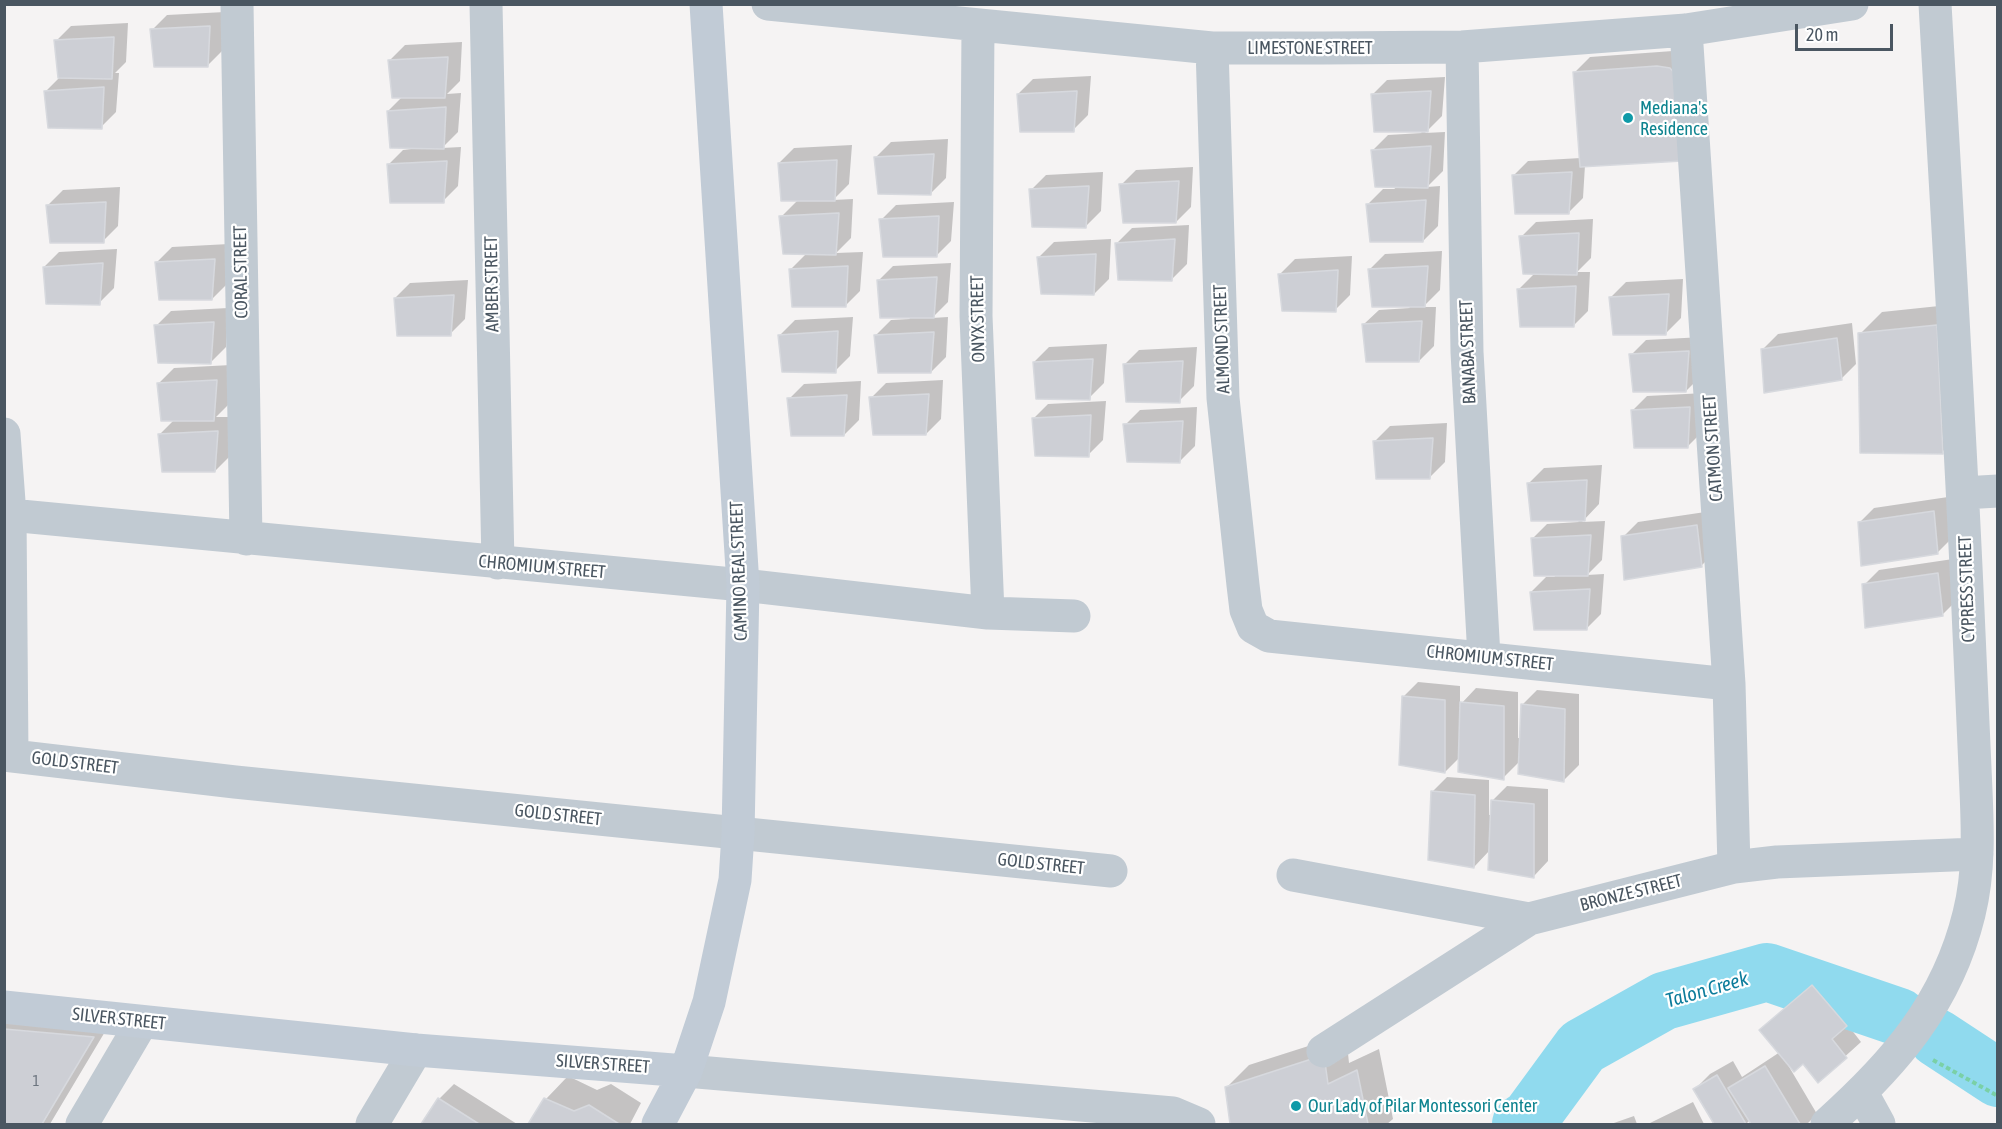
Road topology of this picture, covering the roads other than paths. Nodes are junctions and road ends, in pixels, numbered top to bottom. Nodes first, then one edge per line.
1 (237, 4) edge
2 (486, 4) edge
3 (706, 4) edge
4 (768, 4) edge
5 (1852, 4) edge
6 (1935, 4) edge
7 (978, 26) junction
8 (1686, 30) junction
9 (1462, 47) junction
10 (1212, 48) junction
11 (4, 434) edge
12 (1998, 491) edge
13 (1963, 493) junction
14 (10, 515) junction
15 (246, 539) junction
16 (498, 563) junction
17 (743, 585) junction
18 (988, 613) junction
19 (1074, 616) dead end
20 (1253, 627) joint
21 (1484, 657) junction
22 (1729, 684) junction
23 (8, 755) edge
24 (738, 834) junction
25 (1977, 854) junction
26 (1734, 867) junction
27 (1112, 871) dead end
28 (1293, 875) dead end
29 (1529, 918) junction
30 (4, 1007) edge
31 (142, 1022) junction
32 (416, 1050) junction
33 (1323, 1050) dead end
34 (686, 1071) junction
35 (1862, 1093) junction
36 (82, 1125) edge
37 (372, 1125) edge
38 (658, 1125) edge
39 (1199, 1125) edge
40 (1827, 1125) edge
41 (1880, 1125) edge

1 - 15 street, CORAL STREET
2 - 16 street, AMBER STREET
3 - 17 street, CAMINO REAL STREET
4 - 7 street, LIMESTONE STREET
5 - 8 street, LIMESTONE STREET
6 - 13 street, CYPRESS STREET
7 - 10 street, LIMESTONE STREET
7 - 18 street, ONYX STREET
8 - 9 street, LIMESTONE STREET
8 - 22 street, CATMON STREET
9 - 10 street, LIMESTONE STREET
9 - 21 street, BANABA STREET
10 - 20 street, ALMOND STREET
11 - 14 street
12 - 13 street
13 - 25 street, CYPRESS STREET
14 - 15 street, CHROMIUM STREET
14 - 23 street
15 - 16 street, CHROMIUM STREET
16 - 17 street, CHROMIUM STREET
17 - 18 street, CHROMIUM STREET
17 - 24 street, CAMINO REAL STREET
18 - 19 street, CHROMIUM STREET
20 - 21 street, CHROMIUM STREET
21 - 22 street, CHROMIUM STREET
22 - 26 street, CATMON STREET
23 - 24 street, GOLD STREET
24 - 27 street, GOLD STREET
24 - 34 street, CAMINO REAL STREET
25 - 26 street, BRONZE STREET
25 - 35 street, CYPRESS STREET
26 - 29 street, BRONZE STREET
28 - 29 street
29 - 33 street, BRONZE STREET
30 - 31 street, SILVER STREET
31 - 32 street, SILVER STREET
31 - 36 street
32 - 34 street, SILVER STREET
32 - 37 street
34 - 38 street, CAMINO REAL STREET
34 - 39 street, SILVER STREET
35 - 40 street, CYPRESS STREET
35 - 41 street

